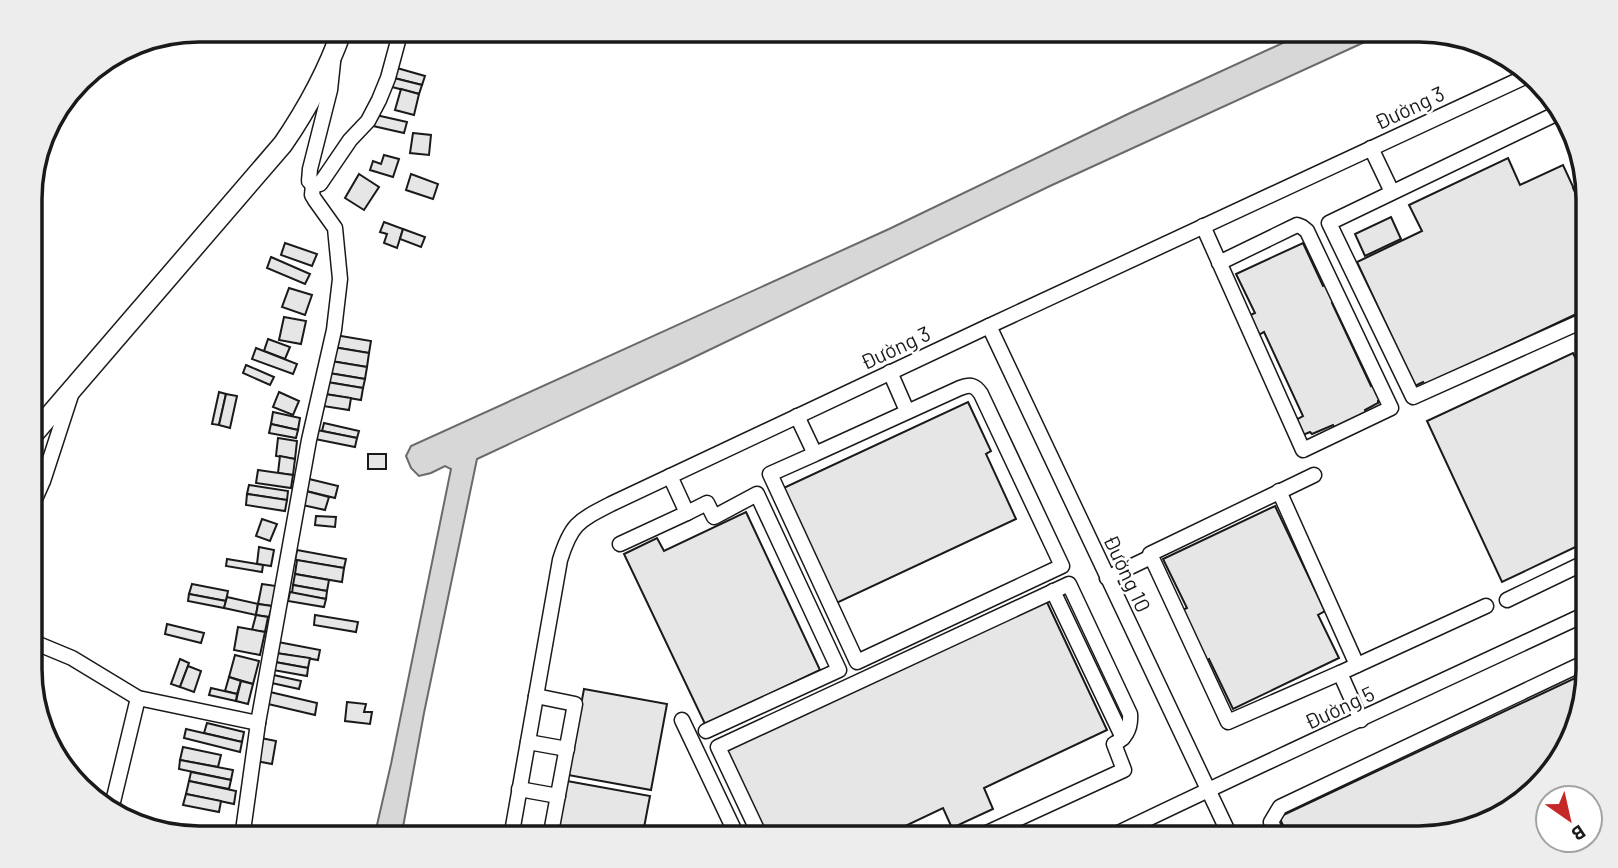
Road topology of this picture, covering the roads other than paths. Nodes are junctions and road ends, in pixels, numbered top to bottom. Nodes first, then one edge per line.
1 (336, 42) edge
2 (337, 42) edge
3 (398, 42) edge
4 (1520, 79) edge
5 (1552, 116) edge
6 (1371, 148) junction
7 (313, 186) junction
8 (1392, 192) junction
9 (1203, 226) junction
10 (1219, 263) junction
11 (1576, 323) edge
12 (989, 326) junction
13 (890, 372) junction
14 (75, 384) junction
15 (907, 411) junction
16 (797, 416) junction
17 (42, 424) edge
18 (815, 454) junction
19 (1314, 475) dead end
20 (670, 476) junction
21 (42, 483) edge
22 (1279, 491) junction
23 (687, 513) junction
24 (620, 544) dead end
25 (1151, 557) junction
26 (1576, 567) edge
27 (1107, 578) junction
28 (1054, 591) junction
29 (1507, 600) dead end
30 (1486, 606) dead end
31 (1576, 619) edge
32 (42, 646) edge
33 (1104, 659) junction
34 (1357, 665) junction
35 (1089, 667) junction
36 (1576, 667) edge
37 (1340, 673) junction
38 (536, 696) junction
39 (138, 698) junction
40 (682, 720) dead end
41 (1361, 720) junction
42 (258, 723) junction
43 (706, 731) dead end
44 (1123, 738) junction
45 (528, 742) junction
46 (567, 749) junction
47 (519, 789) junction
48 (1208, 790) junction
49 (558, 796) junction
50 (113, 801) edge
51 (244, 826) edge
52 (513, 826) edge
53 (553, 826) edge
54 (732, 826) edge
55 (755, 826) edge
56 (1002, 826) edge
57 (1133, 826) edge
58 (1225, 826) edge
59 (1273, 826) edge

1 - 14 main road
2 - 7 street
3 - 7 street
4 - 6 street, Đường 3
5 - 8 street
6 - 8 street
6 - 9 street, Đường 3
7 - 42 street
8 - 11 street
9 - 10 street
9 - 12 street, Đường 3
10 - 10 street
12 - 13 street, Đường 3
12 - 27 street, Đường 10
13 - 15 street
13 - 16 street, Đường 3
14 - 17 main road
14 - 21 street
15 - 18 street
15 - 18 street
16 - 18 street
16 - 20 street, Đường 3
19 - 22 street
20 - 23 street
20 - 38 street, Đường 3
22 - 25 street
22 - 34 street
23 - 24 street
23 - 43 street
25 - 27 street
25 - 37 street
26 - 29 street
27 - 48 street, Đường 10
28 - 33 street
28 - 35 street
28 - 55 street
30 - 34 street
31 - 41 street, Đường 5
32 - 39 street
33 - 35 street
33 - 44 street
34 - 37 street
35 - 44 street
36 - 59 street
37 - 41 street
38 - 45 street, Đường 3
38 - 46 street
39 - 42 street
39 - 50 street
40 - 54 street
41 - 48 street, Đường 5
42 - 51 street
44 - 56 street
45 - 46 street
45 - 47 street, Đường 3
46 - 49 street
47 - 49 street
47 - 52 street, Đường 3
48 - 57 street, Đường 5
48 - 58 street, Đường 10
49 - 53 street

